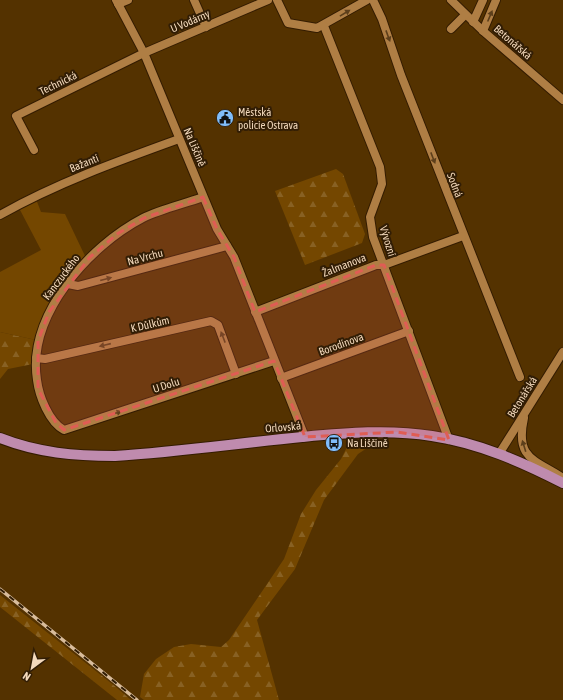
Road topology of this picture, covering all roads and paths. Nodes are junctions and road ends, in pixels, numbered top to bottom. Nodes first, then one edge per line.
1 (128, 0) edge
2 (194, 0) edge
3 (268, 0) edge
4 (277, 0) edge
5 (367, 0) edge
6 (372, 0) edge
7 (451, 0) edge
8 (483, 0) edge
9 (496, 0) edge
10 (117, 2) edge
11 (465, 15) junction
12 (473, 22) junction
13 (324, 26) junction
14 (206, 27) junction
15 (451, 30) dead end
16 (483, 31) junction
17 (144, 53) junction
18 (563, 100) edge
19 (179, 139) junction
20 (34, 150) dead end
21 (204, 197) junction
22 (0, 215) edge
23 (463, 236) junction
24 (228, 246) junction
25 (384, 265) junction
26 (68, 284) junction
27 (255, 312) junction
28 (409, 331) junction
29 (563, 352) edge
30 (36, 358) junction
31 (274, 362) junction
32 (236, 374) junction
33 (520, 377) dead end
34 (281, 378) junction
35 (526, 412) junction
36 (64, 430) joint
37 (304, 437) junction
38 (0, 438) edge
39 (449, 440) junction
40 (499, 454) junction
41 (563, 478) edge
42 (563, 483) edge

1 - 10 street
2 - 14 street
3 - 14 street, U Vodárny
4 - 13 street
13 -> 5 street
6 -> 23 street, Sodná
7 - 11 street, Betonářská
8 - 12 street
16 -> 9 street
10 - 17 street, Na Liščině
11 - 12 street, Betonářská
11 - 15 street
12 - 16 street, Betonářská
13 - 25 street, Vývozní
14 - 17 street, U Vodárny
16 - 18 street, Betonářská
17 - 19 street, Na Liščině
17 - 20 street, Technická
19 - 21 street, Na Liščině
19 - 22 street, Bažantí
21 - 24 street, Na Liščině
21 - 26 street, Kanczuckého
23 - 25 street, Žalmanova
23 - 33 street, Sodná
26 -> 24 street, Na Vrchu
24 - 27 street, Na Liščině
25 - 27 street, Žalmanova
25 - 28 street, Vývozní
26 - 30 street, Kanczuckého
27 - 31 street, Na Liščině
28 - 34 street, Borodínova
28 - 39 street, Vývozní
29 - 35 street, Betonářská
32 -> 30 street, K Důlkům
30 - 36 street, Kanczuckého
31 - 32 street, U Dolu
31 - 34 street, Na Liščině
36 -> 32 street, U Dolu
34 - 37 street, Na Liščině
35 - 40 street, Betonářská
41 -> 35 street
37 - 38 main road, Orlovská
37 - 39 main road, Orlovská
39 - 40 main road, Orlovská
40 - 42 main road, Orlovská

